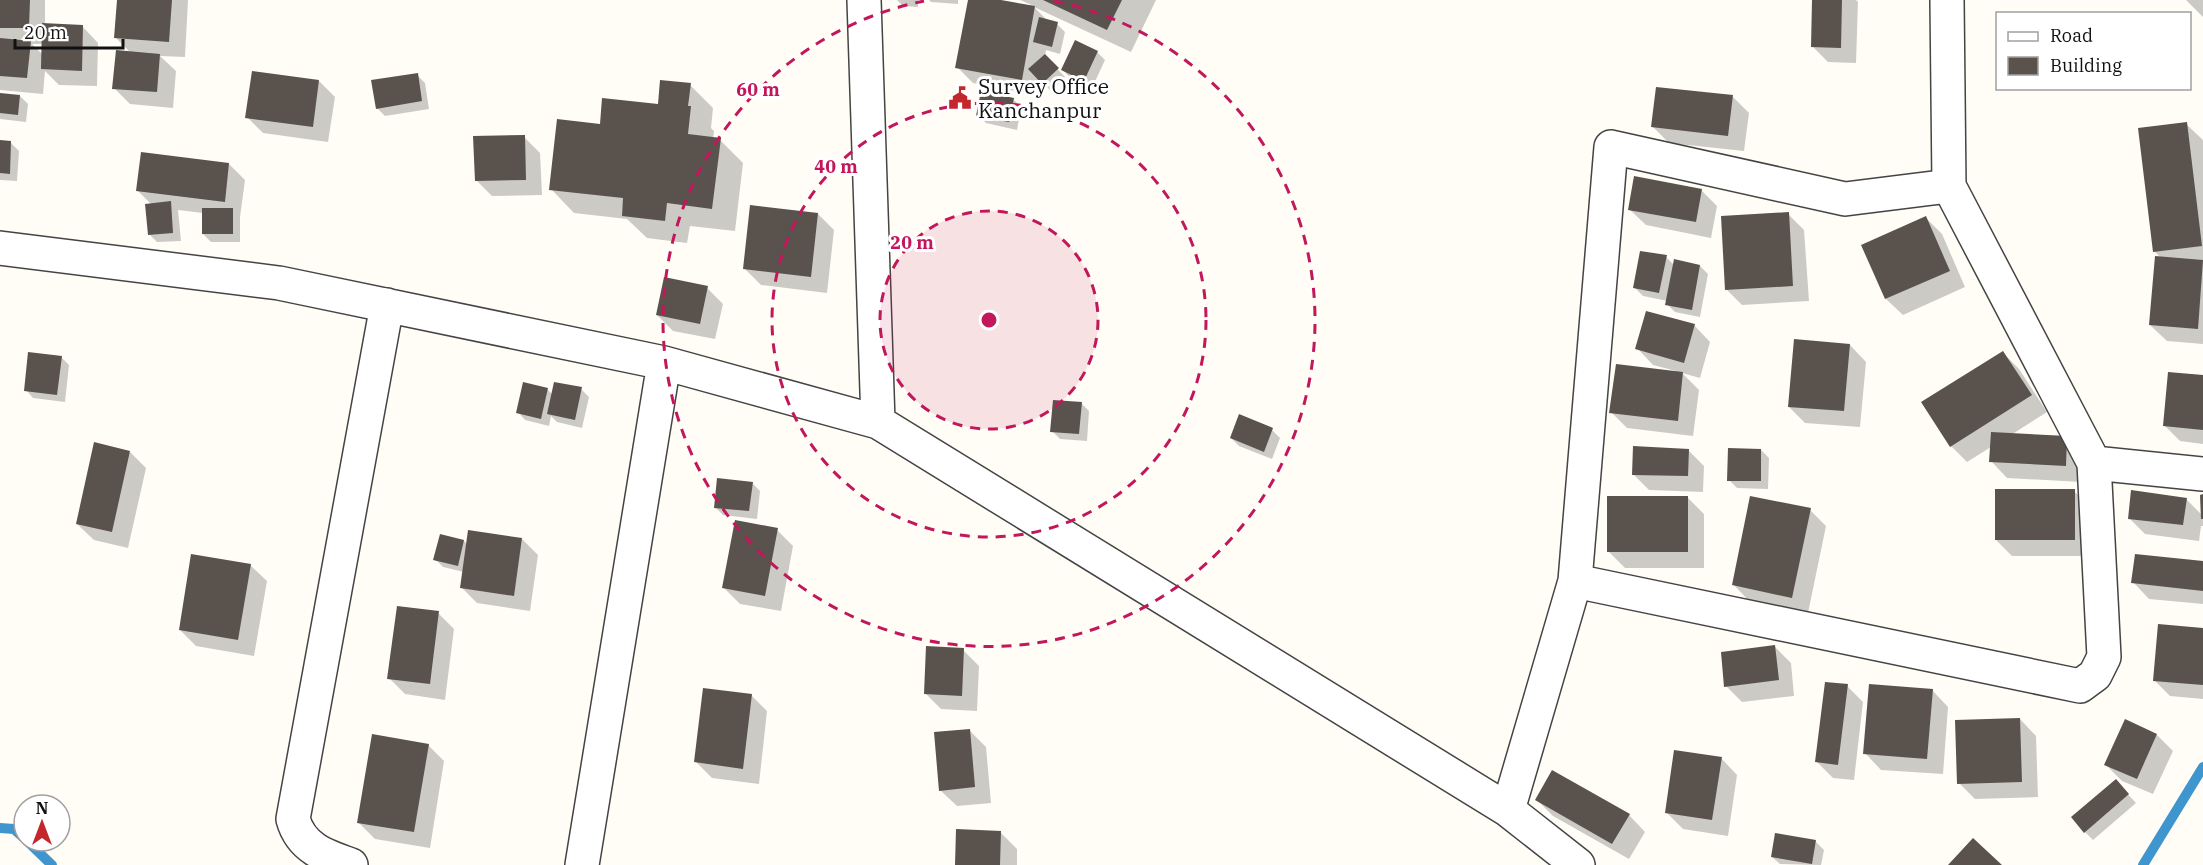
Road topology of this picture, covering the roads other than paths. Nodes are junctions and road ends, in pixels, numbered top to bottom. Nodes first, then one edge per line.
1 (864, 0) edge
2 (1947, 0) edge
3 (1949, 186) junction
4 (0, 248) edge
5 (387, 305) junction
6 (664, 363) junction
7 (878, 422) junction
8 (2094, 463) junction
9 (2203, 474) edge
10 (1575, 581) junction
11 (1508, 810) junction
12 (351, 865) edge
13 (582, 865) edge
14 (1578, 865) edge

1 - 7 street
2 - 3 street
3 - 8 street
3 - 10 street
4 - 5 street
5 - 6 street
5 - 12 street
6 - 7 street
6 - 13 street
7 - 11 street
8 - 9 street
8 - 10 street
10 - 11 street
11 - 14 street

